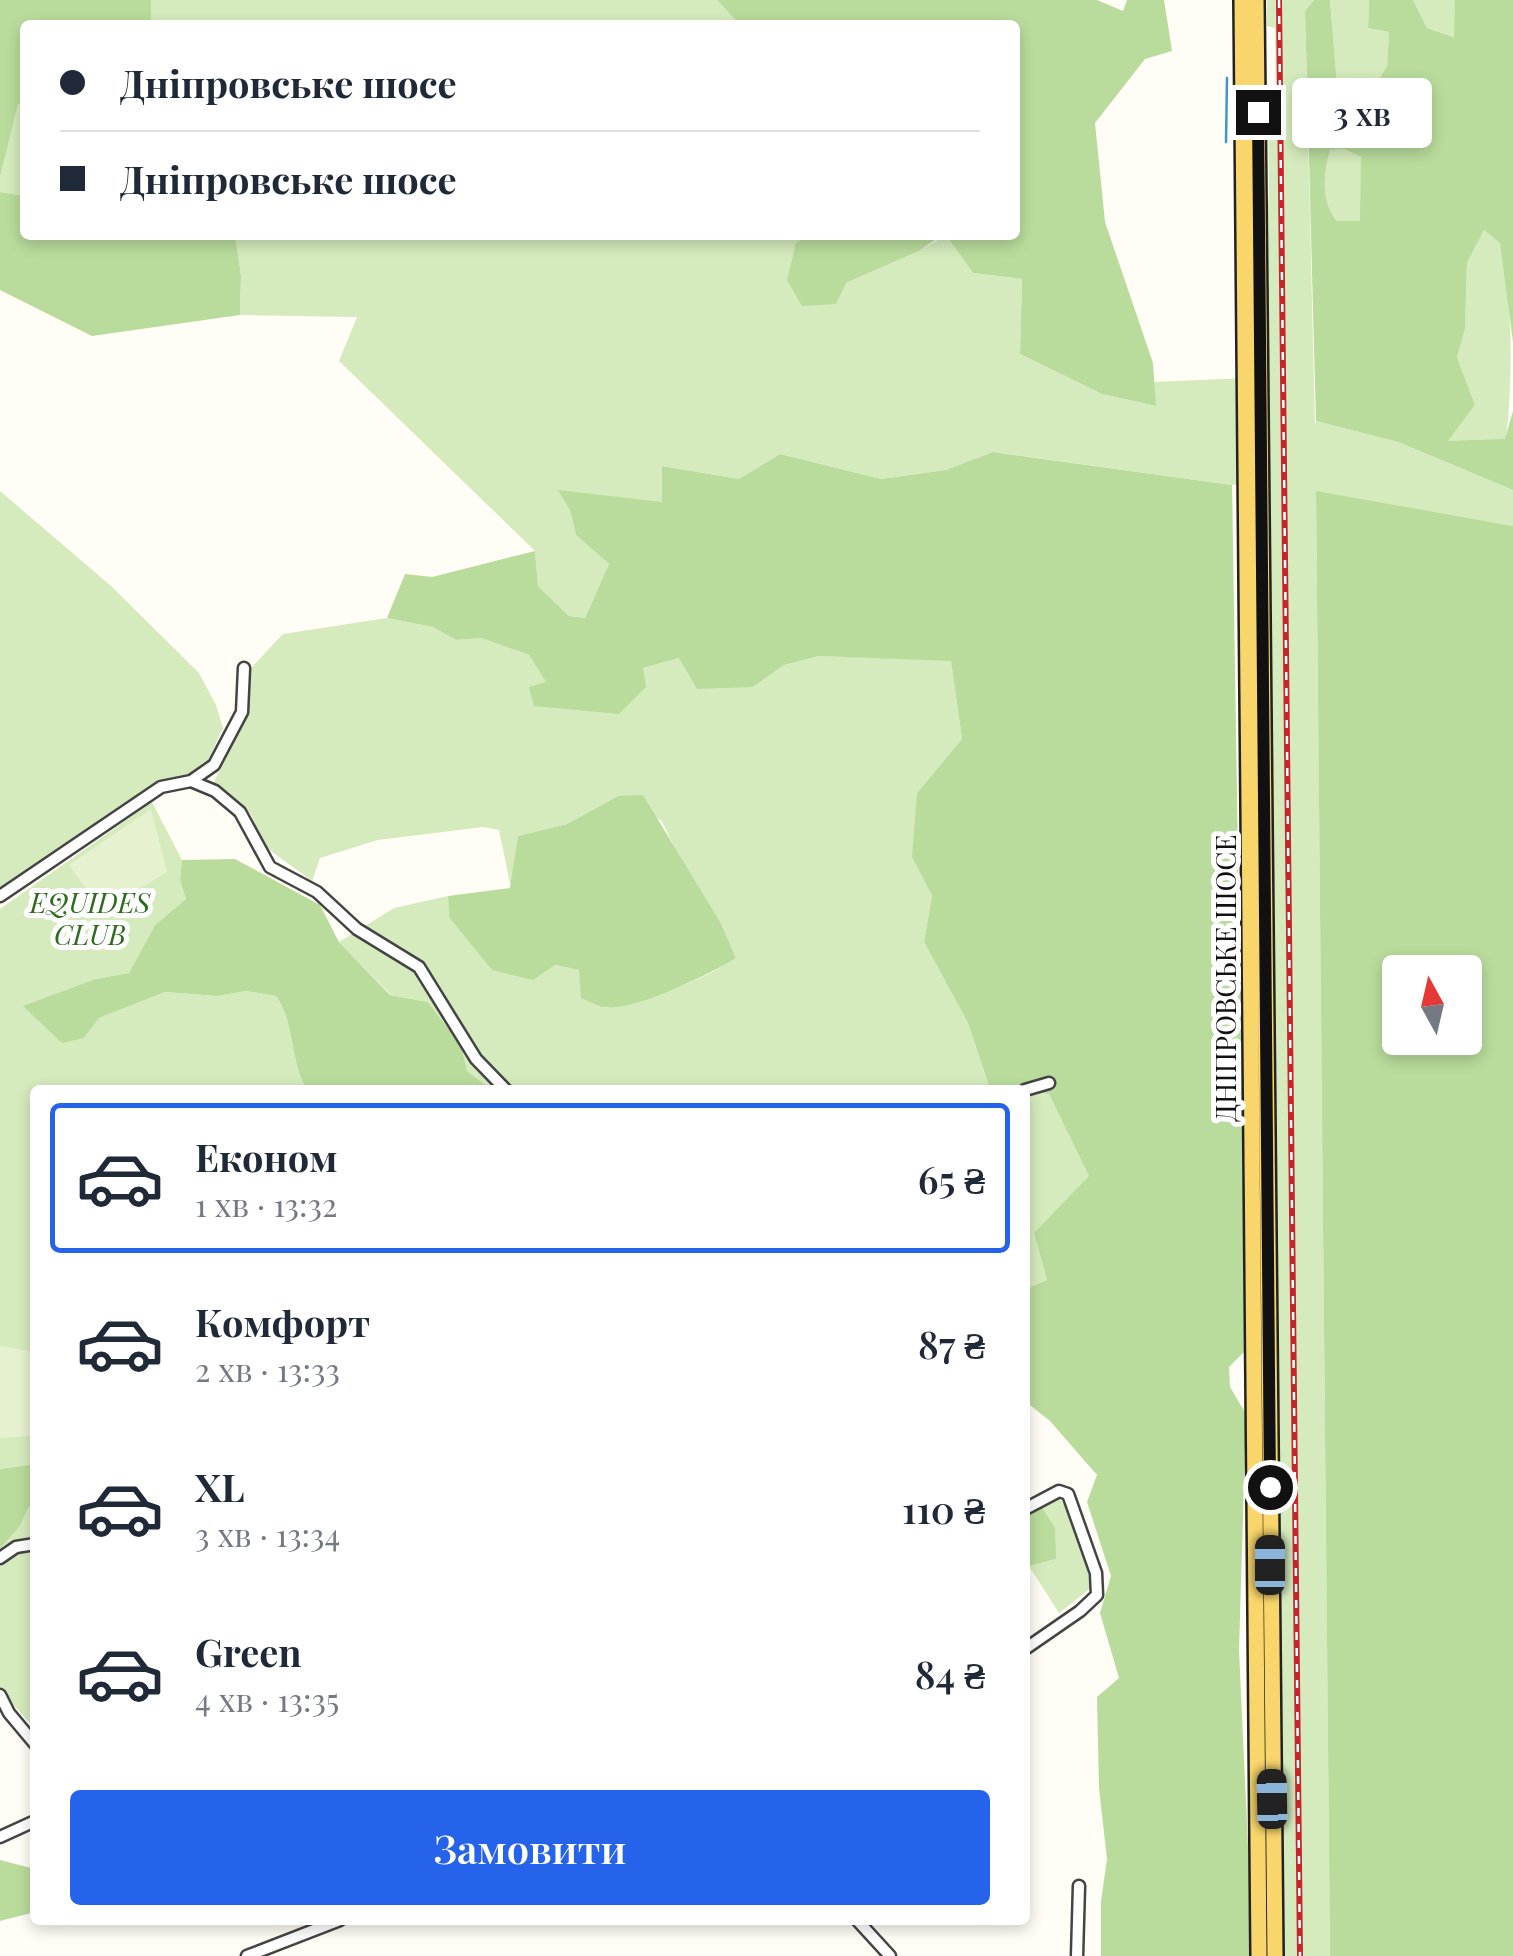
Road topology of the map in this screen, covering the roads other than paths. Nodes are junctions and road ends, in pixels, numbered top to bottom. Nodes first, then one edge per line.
1 (1242, 0) edge
2 (1256, 0) edge
3 (244, 668) dead end
4 (191, 781) junction
5 (0, 896) edge
6 (1049, 1083) dead end
7 (501, 1085) edge
8 (1030, 1089) edge
9 (1030, 1506) edge
10 (30, 1545) edge
11 (0, 1558) edge
12 (1030, 1646) edge
13 (0, 1695) edge
14 (30, 1738) edge
15 (30, 1823) edge
16 (0, 1837) edge
17 (1079, 1886) dead end
18 (327, 1925) edge
19 (862, 1925) edge
20 (247, 1956) edge
21 (890, 1956) edge
22 (1078, 1956) edge
23 (1259, 1956) edge
24 (1275, 1956) edge

1 - 23 main road, ДНІПРОВСЬКЕ ШОСЕ
2 - 24 main road, ДНІПРОВСЬКЕ ШОСЕ
3 - 4 street
4 - 5 street
4 - 7 street
6 - 8 street
9 - 12 street
10 - 11 street
13 - 14 street
15 - 16 street
17 - 22 street
18 - 20 street
19 - 21 street

